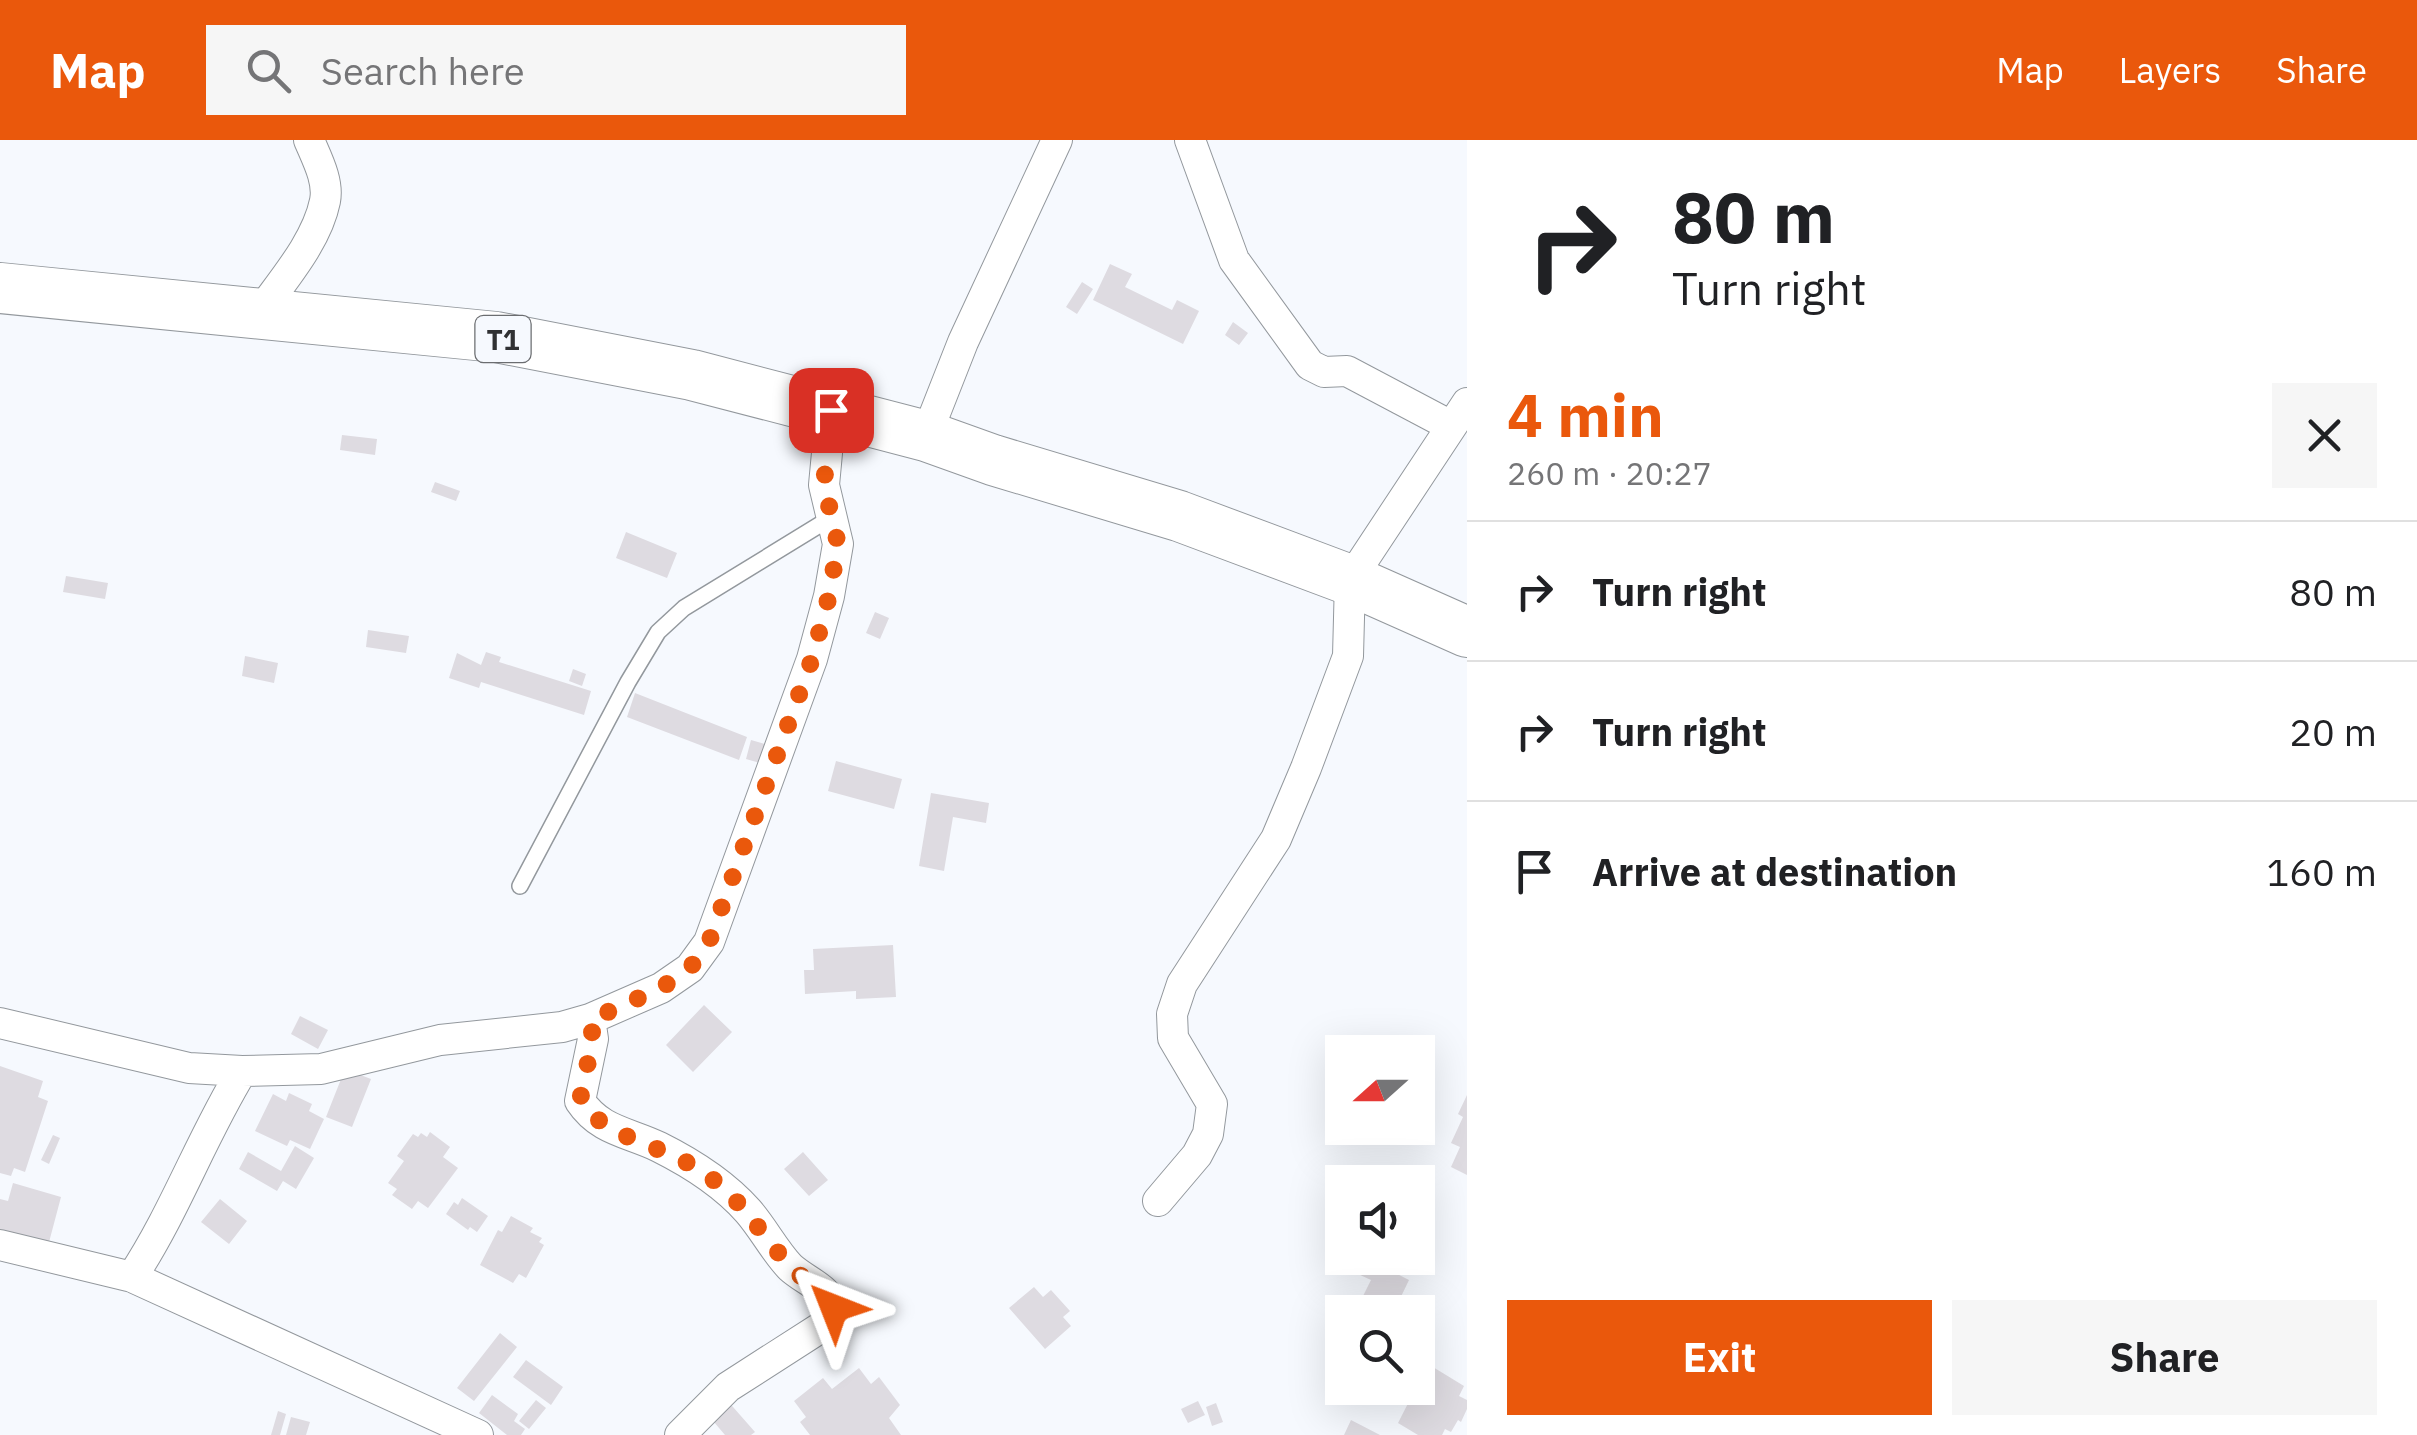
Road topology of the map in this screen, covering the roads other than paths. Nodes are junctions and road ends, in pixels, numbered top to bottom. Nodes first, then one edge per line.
1 (309, 140) edge
2 (1057, 140) edge
3 (1190, 140) edge
4 (0, 288) edge
5 (260, 312) junction
6 (831, 410) junction
7 (1459, 415) edge
8 (926, 436) junction
9 (834, 516) junction
10 (1350, 580) junction
11 (1467, 632) edge
12 (520, 886) dead end
13 (590, 1020) junction
14 (0, 1023) edge
15 (242, 1072) junction
16 (1158, 1201) dead end
17 (0, 1245) edge
18 (132, 1277) junction
19 (478, 1435) edge
20 (680, 1435) edge

1 - 5 street
2 - 8 street
3 - 7 street
4 - 5 highway, T1
5 - 6 highway, T1
6 - 8 highway, T1
6 - 9 street
7 - 10 street
8 - 10 highway, T1
9 - 12 lane
9 - 13 street
10 - 11 highway, T1
10 - 16 street
13 - 15 street
13 - 20 street
14 - 15 street
15 - 18 street
17 - 18 street
18 - 19 street

